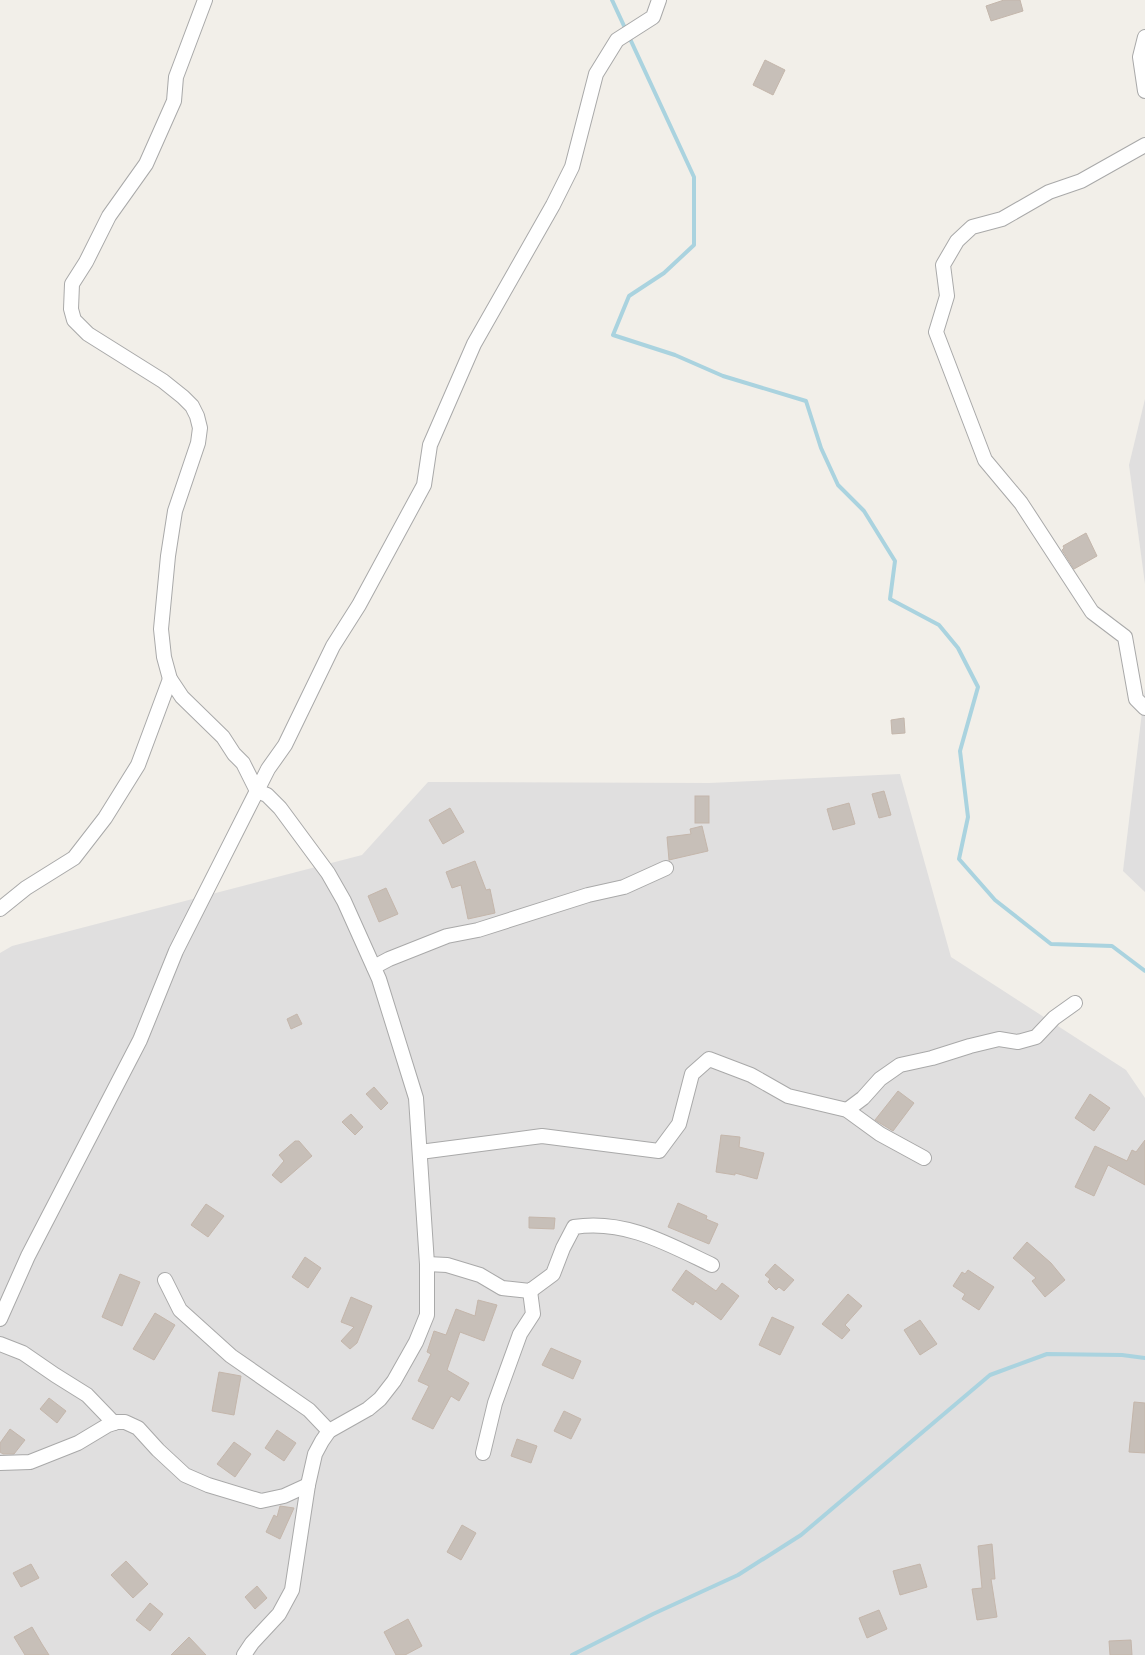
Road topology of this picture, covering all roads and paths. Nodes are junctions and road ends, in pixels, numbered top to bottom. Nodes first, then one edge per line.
1 (205, 0) edge
2 (659, 0) edge
3 (1145, 37) edge
4 (1145, 92) edge
5 (1145, 145) edge
6 (170, 679) junction
7 (1145, 708) edge
8 (257, 791) junction
9 (666, 868) dead end
10 (0, 909) edge
11 (374, 968) junction
12 (1076, 1003) dead end
13 (847, 1110) junction
14 (420, 1152) junction
15 (924, 1158) dead end
16 (427, 1264) junction
17 (712, 1265) dead end
18 (165, 1280) dead end
19 (530, 1291) junction
20 (0, 1319) edge
21 (0, 1344) edge
22 (114, 1423) junction
23 (329, 1431) junction
24 (483, 1453) dead end
25 (0, 1463) edge
26 (308, 1485) junction
27 (244, 1655) edge

1 - 6 street
2 - 8 street
3 - 4 street
5 - 7 street
6 - 8 street
6 - 10 street
8 - 11 street
8 - 20 street
9 - 11 street
11 - 14 street
12 - 13 street
13 - 14 street
13 - 15 street
14 - 16 street
16 - 19 street
16 - 23 street
17 - 19 street
18 - 23 street
19 - 24 street
21 - 22 street
22 - 25 street
22 - 26 street
23 - 26 street
26 - 27 street

